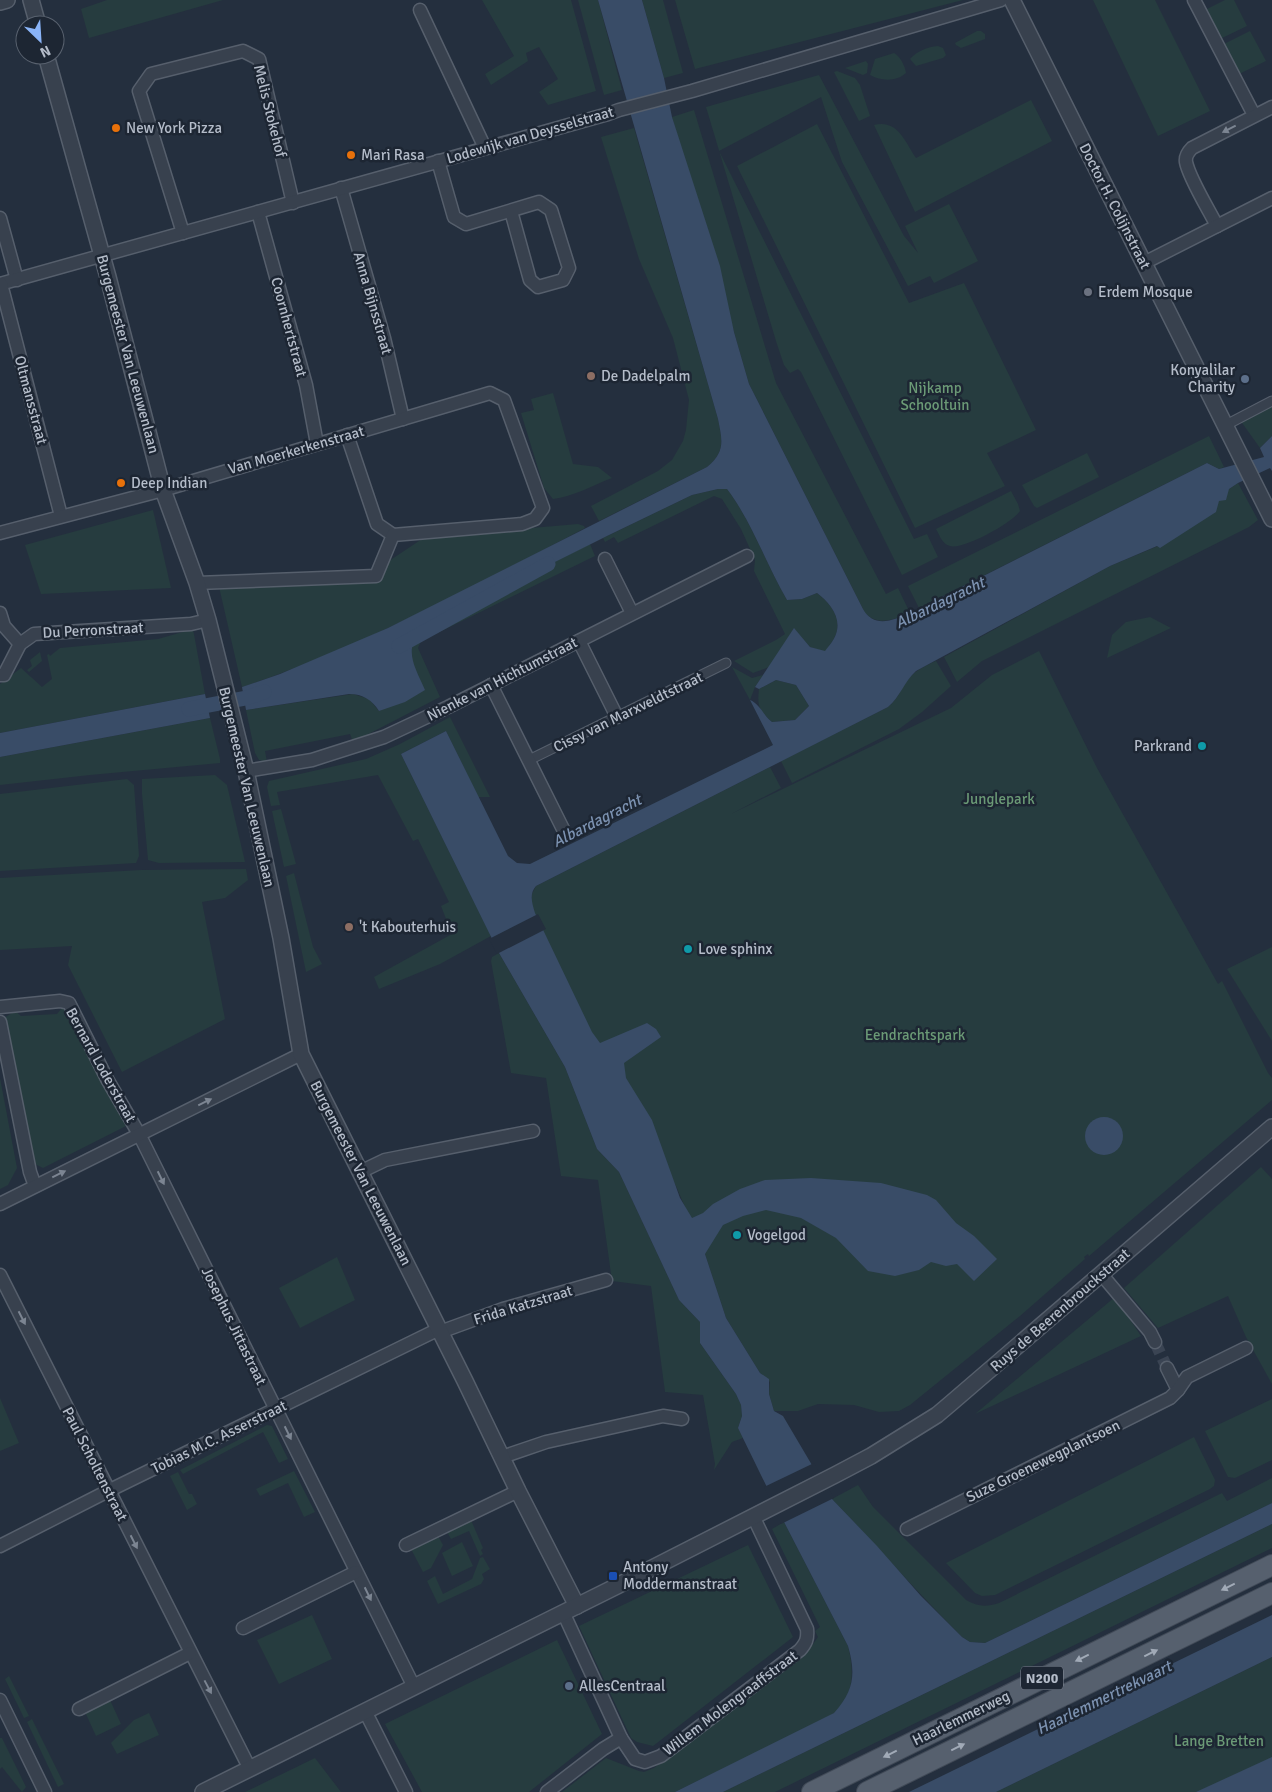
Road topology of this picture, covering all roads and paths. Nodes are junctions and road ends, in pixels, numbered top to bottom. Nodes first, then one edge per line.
1 (7, 0) edge
2 (31, 0) edge
3 (1001, 0) edge
4 (1012, 0) edge
5 (1194, 0) edge
6 (0, 2) edge
7 (420, 10) dead end
8 (35, 15) edge
9 (49, 65) edge
10 (1272, 106) edge
11 (1254, 115) junction
12 (485, 148) junction
13 (438, 161) junction
14 (340, 188) junction
15 (1272, 198) edge
16 (292, 203) junction
17 (511, 211) junction
18 (258, 212) junction
19 (0, 218) edge
20 (1217, 226) junction
21 (184, 233) junction
22 (102, 256) junction
23 (1144, 264) junction
24 (17, 280) junction
25 (0, 284) edge
26 (1272, 401) edge
27 (403, 419) junction
28 (1229, 431) junction
29 (347, 435) junction
30 (317, 444) junction
31 (162, 490) junction
32 (1269, 514) edge
33 (61, 516) junction
34 (0, 534) edge
35 (393, 535) junction
36 (748, 556) dead end
37 (606, 559) dead end
38 (197, 583) junction
39 (0, 613) edge
40 (632, 613) junction
41 (208, 620) junction
42 (579, 641) junction
43 (20, 644) junction
44 (726, 663) dead end
45 (0, 675) edge
46 (492, 685) junction
47 (617, 717) junction
48 (530, 760) junction
49 (246, 771) junction
50 (564, 831) dead end
51 (0, 1007) edge
52 (0, 1022) edge
53 (301, 1054) junction
54 (1272, 1127) edge
55 (532, 1131) dead end
56 (139, 1134) junction
57 (360, 1172) junction
58 (35, 1186) junction
59 (0, 1204) edge
60 (0, 1275) edge
61 (1102, 1275) junction
62 (606, 1280) dead end
63 (440, 1331) junction
64 (1155, 1342) tunnel mouth
65 (1246, 1348) dead end
66 (1167, 1368) tunnel mouth
67 (1178, 1390) junction
68 (276, 1409) junction
69 (682, 1420) dead end
70 (502, 1457) junction
71 (108, 1491) junction
72 (518, 1491) junction
73 (758, 1513) junction
74 (906, 1529) dead end
75 (406, 1545) dead end
76 (0, 1546) edge
77 (1272, 1565) edge
78 (356, 1572) junction
79 (1272, 1594) edge
80 (570, 1609) junction
81 (243, 1628) dead end
82 (190, 1653) junction
83 (414, 1687) junction
84 (1, 1707) edge
85 (79, 1709) dead end
86 (365, 1711) junction
87 (621, 1738) junction
88 (250, 1769) junction
89 (44, 1792) edge
90 (203, 1792) edge
91 (406, 1792) edge
92 (547, 1792) edge
93 (812, 1792) edge
94 (867, 1792) edge

1 - 6 street
2 - 8 street
3 - 12 street, Lodewijk van Deysselstraat
4 - 23 street, Doctor H. Colijnstraat
5 - 11 street
7 - 12 street
9 - 22 street, Burgemeester Van Leeuwenlaan
10 - 11 street
11 -> 20 street
12 - 13 street, Lodewijk van Deysselstraat
13 - 14 street, Lodewijk van Deysselstraat
13 - 17 street
14 - 16 street, Lodewijk van Deysselstraat
14 - 27 street, Anna Bijnsstraat
15 - 20 street
16 - 18 street, Lodewijk van Deysselstraat
16 - 21 street, Melis Stokehof
17 - 17 street
18 - 21 street, Lodewijk van Deysselstraat
18 - 30 street, Coornhertstraat
19 - 24 street
20 - 23 street
21 - 22 street, Lodewijk van Deysselstraat
22 - 24 street, Lodewijk van Deysselstraat
22 - 31 street, Burgemeester Van Leeuwenlaan
23 - 28 street, Doctor H. Colijnstraat
24 - 25 street, Lodewijk van Deysselstraat
25 - 33 street, Oltmansstraat
26 - 28 street
27 - 29 street, Van Moerkerkenstraat
27 - 35 street, Van Moerkerkenstraat
28 - 32 street, Doctor H. Colijnstraat
29 - 30 street, Van Moerkerkenstraat
29 - 35 street
30 - 31 street, Van Moerkerkenstraat
31 - 33 street, Van Moerkerkenstraat
31 - 38 street, Burgemeester Van Leeuwenlaan
33 - 34 street, Van Moerkerkenstraat
35 - 38 street
36 - 40 street, Nienke van Hichtumstraat
37 - 40 street
38 - 41 street, Burgemeester Van Leeuwenlaan
39 - 43 street
40 - 42 street, Nienke van Hichtumstraat
41 - 43 street, Du Perronstraat
41 - 49 street, Burgemeester Van Leeuwenlaan
42 - 46 street, Nienke van Hichtumstraat
42 - 47 street
43 - 45 street
44 - 47 street, Cissy van Marxveldtstraat
46 - 48 street
46 - 49 street, Nienke van Hichtumstraat
47 - 48 street, Cissy van Marxveldtstraat
48 - 50 street
49 - 53 street, Burgemeester Van Leeuwenlaan
51 - 56 street, Bernard Loderstraat
52 - 58 street
56 -> 53 street, Bernard Loderstraat
53 - 57 street, Burgemeester Van Leeuwenlaan
54 - 61 street, Ruys de Beerenbrouckstraat
55 - 57 street
58 -> 56 street, Bernard Loderstraat
56 -> 68 street, Josephus Jittastraat
57 - 63 street, Burgemeester Van Leeuwenlaan
58 - 59 street, Bernard Loderstraat
60 -> 71 street, Paul Scholtenstraat
61 - 64 street
61 - 73 street, Ruys de Beerenbrouckstraat
62 - 63 street, Frida Katzstraat
63 - 68 street, Tobias M.C. Asserstraat
63 - 70 street, Burgemeester Van Leeuwenlaan
65 - 67 street, Suze Groenewegplantsoen
66 - 67 street
67 - 74 street, Suze Groenewegplantsoen
68 - 71 street, Tobias M.C. Asserstraat
68 -> 78 street, Josephus Jittastraat
69 - 70 street
70 - 72 street, Burgemeester Van Leeuwenlaan
71 - 76 street, Tobias M.C. Asserstraat
71 -> 82 street, Paul Scholtenstraat
72 - 75 street
72 - 80 street, Burgemeester Van Leeuwenlaan
73 - 80 street
73 - 87 street, Willem Molengraaffstraat
77 -> 93 main road, Haarlemmerweg / N200
78 - 81 street
78 -> 83 street, Josephus Jittastraat
94 -> 79 main road, Haarlemmerweg / N200
80 - 83 street
80 - 87 street
82 - 85 street
82 -> 88 street, Paul Scholtenstraat
83 - 86 street
84 - 89 street
86 - 88 street
86 - 91 street
87 - 92 street
88 - 90 street

